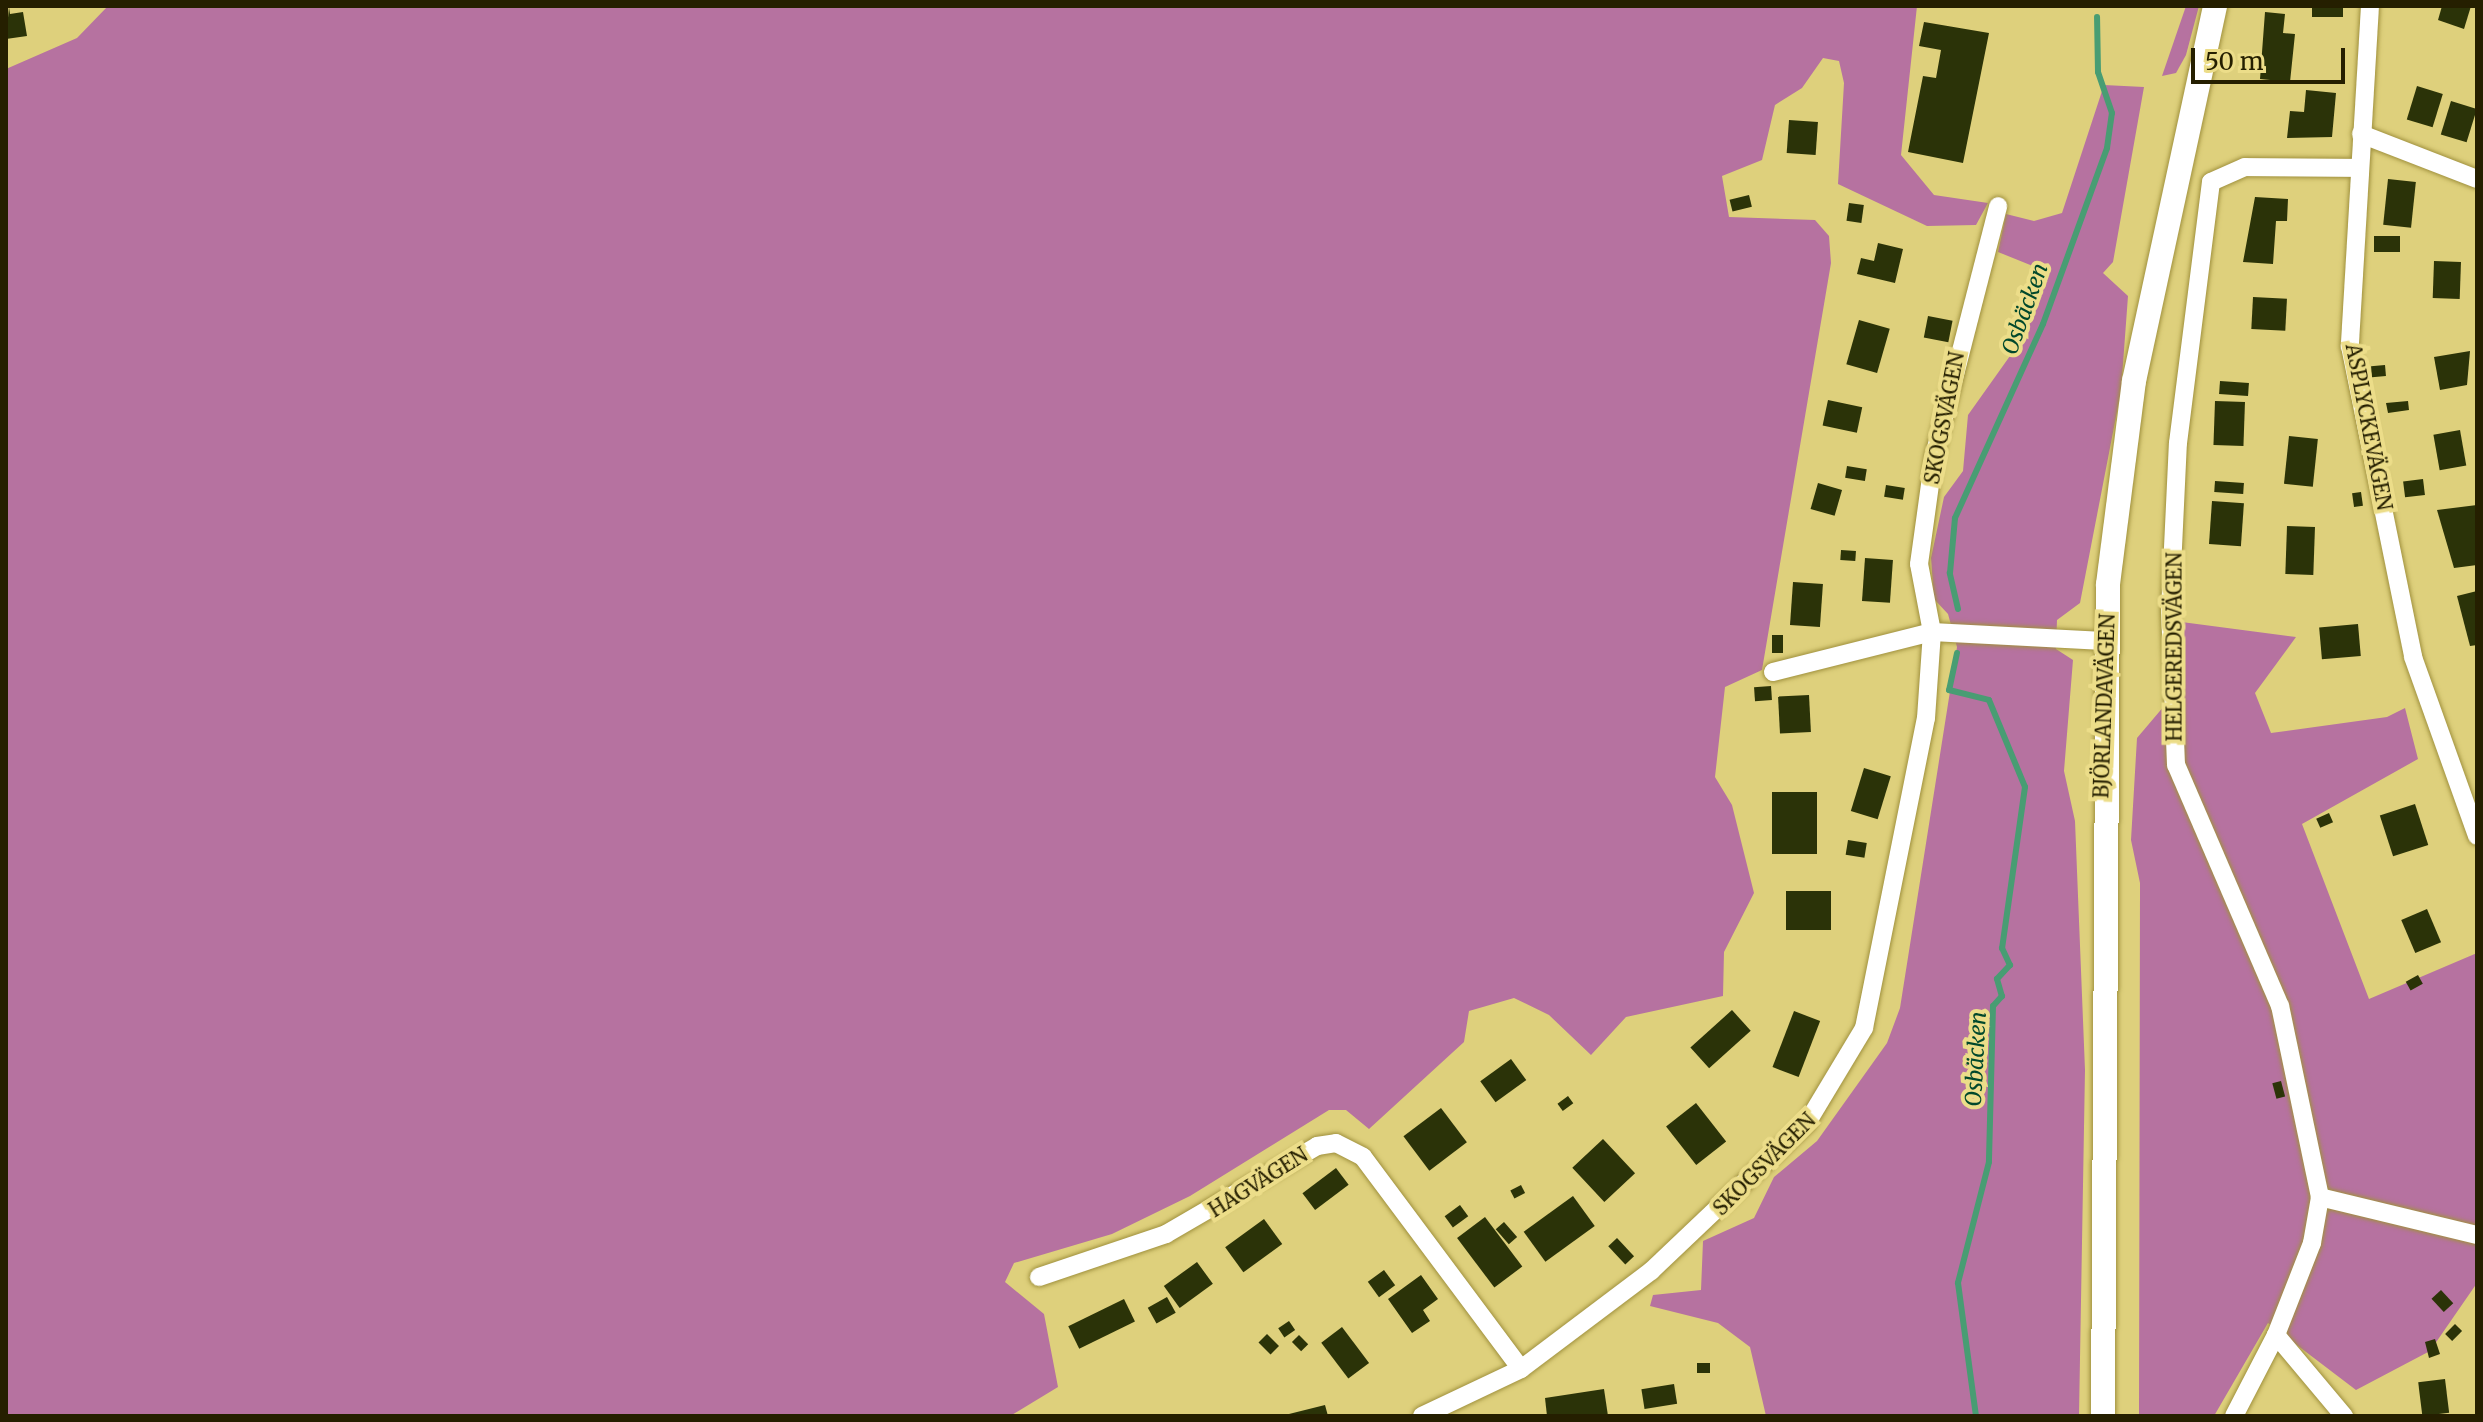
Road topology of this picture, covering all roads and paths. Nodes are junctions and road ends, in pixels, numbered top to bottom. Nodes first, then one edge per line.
1 (2215, 6) edge
2 (2370, 6) edge
3 (2361, 134) junction
4 (2360, 168) junction
5 (2477, 179) edge
6 (1998, 206) dead end
7 (1932, 632) junction
8 (2104, 641) junction
9 (1773, 672) dead end
10 (2477, 836) edge
11 (2320, 1197) junction
12 (2477, 1235) edge
13 (1039, 1277) dead end
14 (2276, 1335) junction
15 (1521, 1369) junction
16 (1422, 1416) edge
17 (2103, 1416) edge
18 (2234, 1416) edge
19 (2344, 1416) edge

1 - 8 street, BJÖRLANDAVÄGEN
2 - 3 street, ASPLYCKEVÄGEN
3 - 4 street, ASPLYCKEVÄGEN
3 - 5 street
4 - 10 street, ASPLYCKEVÄGEN
4 - 11 street, HELGEREDSVÄGEN
6 - 7 street, SKOGSVÄGEN
7 - 8 street
7 - 9 street
7 - 15 street, SKOGSVÄGEN
8 - 17 street, BJÖRLANDAVÄGEN
11 - 12 street
11 - 14 street, HELGEREDSVÄGEN
13 - 15 street, HAGVÄGEN
14 - 18 street, HELGEREDSVÄGEN
14 - 19 street
15 - 16 street, SKOGSVÄGEN

